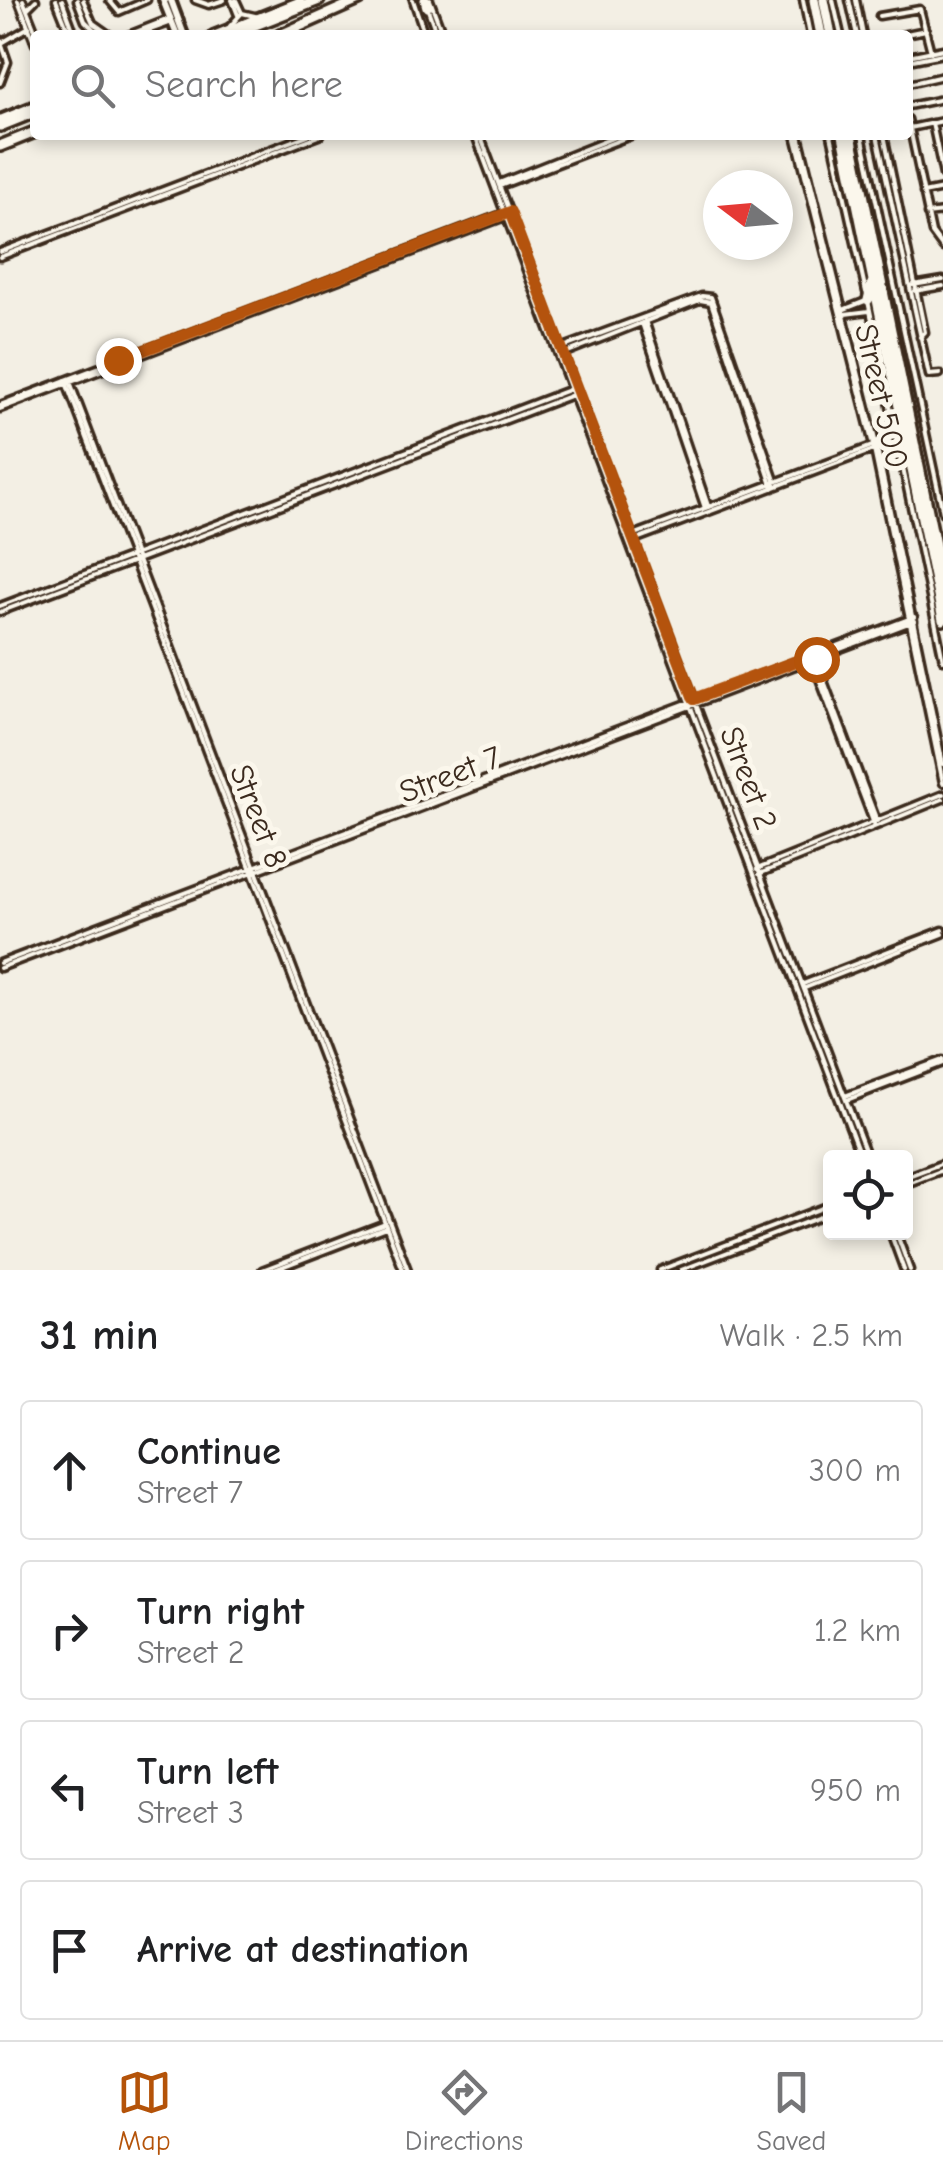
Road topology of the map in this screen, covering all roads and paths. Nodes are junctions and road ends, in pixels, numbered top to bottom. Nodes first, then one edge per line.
1 (21, 0) edge
2 (36, 0) edge
3 (59, 0) edge
4 (80, 0) edge
5 (110, 0) edge
6 (128, 0) edge
7 (147, 0) edge
8 (167, 0) edge
9 (195, 0) edge
10 (224, 0) edge
11 (234, 0) edge
12 (301, 0) edge
13 (319, 0) edge
14 (359, 0) edge
15 (412, 0) edge
16 (803, 0) edge
17 (814, 0) edge
18 (824, 0) edge
19 (833, 0) edge
20 (427, 2) edge
21 (852, 2) edge
22 (131, 7) junction
23 (835, 8) junction
24 (27, 9) junction
25 (240, 14) junction
26 (879, 16) dead end
27 (259, 17) junction
28 (171, 20) junction
29 (86, 21) junction
30 (29, 27) junction
31 (31, 30) edge
32 (33, 30) edge
33 (70, 30) edge
34 (89, 30) edge
35 (94, 30) edge
36 (103, 30) edge
37 (142, 30) edge
38 (148, 30) edge
39 (178, 30) edge
40 (180, 30) edge
41 (231, 30) edge
42 (234, 30) edge
43 (236, 30) edge
44 (291, 30) edge
45 (423, 30) edge
46 (438, 30) edge
47 (809, 30) edge
48 (820, 30) edge
49 (830, 30) edge
50 (840, 30) edge
51 (859, 30) edge
52 (926, 30) junction
53 (913, 32) edge
54 (20, 36) junction
55 (30, 37) edge
56 (1, 42) edge
57 (930, 52) junction
58 (943, 52) edge
59 (913, 57) edge
60 (913, 58) edge
61 (943, 76) edge
62 (0, 83) edge
63 (913, 83) edge
64 (943, 99) edge
65 (913, 105) edge
66 (30, 111) edge
67 (943, 121) edge
68 (932, 123) junction
69 (0, 124) edge
70 (913, 127) edge
71 (30, 134) edge
72 (296, 140) edge
73 (306, 140) edge
74 (480, 140) edge
75 (608, 140) edge
76 (619, 140) edge
77 (798, 140) edge
78 (834, 140) edge
79 (849, 140) edge
80 (853, 140) edge
81 (853, 140) edge
82 (881, 140) edge
83 (881, 140) edge
84 (912, 140) edge
85 (940, 144) edge
86 (0, 146) edge
87 (840, 151) junction
88 (942, 166) edge
89 (943, 175) edge
90 (497, 185) junction
91 (182, 186) junction
92 (943, 190) edge
93 (923, 193) junction
94 (943, 212) edge
95 (508, 214) junction
96 (927, 214) junction
97 (896, 224) junction
98 (883, 227) junction
99 (900, 238) junction
100 (886, 241) junction
101 (943, 248) edge
102 (0, 254) edge
103 (872, 281) junction
104 (943, 283) edge
105 (913, 289) junction
106 (869, 306) junction
107 (841, 312) junction
108 (643, 320) junction
109 (562, 351) junction
110 (940, 374) dead end
111 (68, 381) junction
112 (574, 391) junction
113 (0, 407) edge
114 (875, 447) junction
115 (775, 485) junction
116 (708, 509) junction
117 (943, 513) edge
118 (631, 537) junction
119 (135, 558) junction
120 (926, 576) junction
121 (943, 584) edge
122 (941, 608) edge
123 (0, 609) edge
124 (912, 619) junction
125 (943, 620) edge
126 (813, 657) junction
127 (943, 660) edge
128 (692, 702) junction
129 (931, 717) junction
130 (943, 764) edge
131 (943, 782) edge
132 (943, 796) edge
133 (876, 824) junction
134 (253, 870) junction
135 (757, 872) junction
136 (943, 932) edge
137 (0, 965) edge
138 (801, 986) junction
139 (943, 1062) edge
140 (844, 1097) junction
141 (859, 1150) edge
142 (865, 1150) edge
143 (943, 1166) edge
144 (913, 1175) edge
145 (913, 1181) edge
146 (823, 1208) edge
147 (823, 1216) edge
148 (388, 1224) junction
149 (896, 1240) edge
150 (705, 1253) junction
151 (708, 1260) junction
152 (262, 1270) edge
153 (274, 1270) edge
154 (406, 1270) edge
155 (660, 1270) edge
156 (681, 1270) edge
157 (907, 1270) edge

1 - 24 street
1 - 30 street
2 - 24 street
3 - 33 street
4 - 29 street
4 - 36 street
5 - 22 street
6 - 22 street
7 - 22 street
8 - 28 main road
8 - 40 main road
9 - 10 street
11 - 25 street
12 - 27 main road
13 - 43 highway
14 - 44 highway
15 - 45 street
16 - 47 street
17 - 48 highway
18 - 49 highway
19 - 23 street
20 - 46 street
21 - 23 street
21 - 51 street
23 - 50 street
24 - 32 street
25 - 27 street
25 - 41 street
26 - 52 street
27 - 42 main road
28 - 37 street
28 - 38 street
28 - 39 main road
29 - 34 street
29 - 35 street
30 - 31 street
30 - 54 street
52 - 53 street
52 - 57 street
54 - 55 street
54 - 56 street
56 - 62 street
57 - 58 street
57 - 59 street
58 - 60 street
61 - 63 street
64 - 65 street
66 - 69 highway
67 - 68 street
68 - 70 street
68 - 85 street
71 - 86 highway
72 - 91 street
73 - 91 street
74 - 90 street, Street 2
75 - 90 street
76 - 90 street
77 - 107 street, Street 500
78 - 87 street
79 - 87 highway
80 - 98 street
81 - 121 highway
82 - 97 street
83 - 105 street
84 - 93 street
85 - 88 street
87 - 103 highway
87 - 106 street
88 - 89 street
90 - 95 street, Street 2
91 - 102 street
92 - 93 street
93 - 96 street
94 - 96 street
95 - 109 street, Street 2
95 - 111 street
95 - 112 street, Street 2
96 - 101 street
97 - 98 street
97 - 99 street
98 - 100 street
99 - 100 street
99 - 105 street
100 - 117 street
103 - 106 highway
103 - 122 highway
104 - 105 street
105 - 110 street
106 - 107 street
106 - 107 street
106 - 120 street
107 - 114 street, Street 500
108 - 109 street
108 - 115 street
108 - 116 street
109 - 112 street, Street 2
111 - 113 street
111 - 119 street, Street 8
112 - 118 street, Street 2
112 - 119 street
114 - 115 street
114 - 124 street, Street 500
115 - 116 street
116 - 118 street
118 - 128 street, Street 2
119 - 123 street
119 - 134 street, Street 8
120 - 122 highway
120 - 127 street
122 - 125 highway
124 - 126 street, Street 7
124 - 129 street, Street 500
126 - 128 street, Street 7
126 - 133 street
128 - 134 street, Street 7
128 - 135 street, Street 2
129 - 130 street, Street 500
129 - 131 street, Street 500
132 - 133 street
133 - 135 street
134 - 137 street, Street 7
134 - 148 street, Street 8
135 - 138 street, Street 2
136 - 138 street
138 - 140 street, Street 2
139 - 140 street
140 - 141 street, Street 2
140 - 142 street, Street 2
143 - 144 street
143 - 145 street
146 - 150 street
147 - 151 street
148 - 152 street
148 - 153 street
148 - 154 street, Street 8
149 - 157 street
150 - 151 street
150 - 155 street
151 - 156 street

